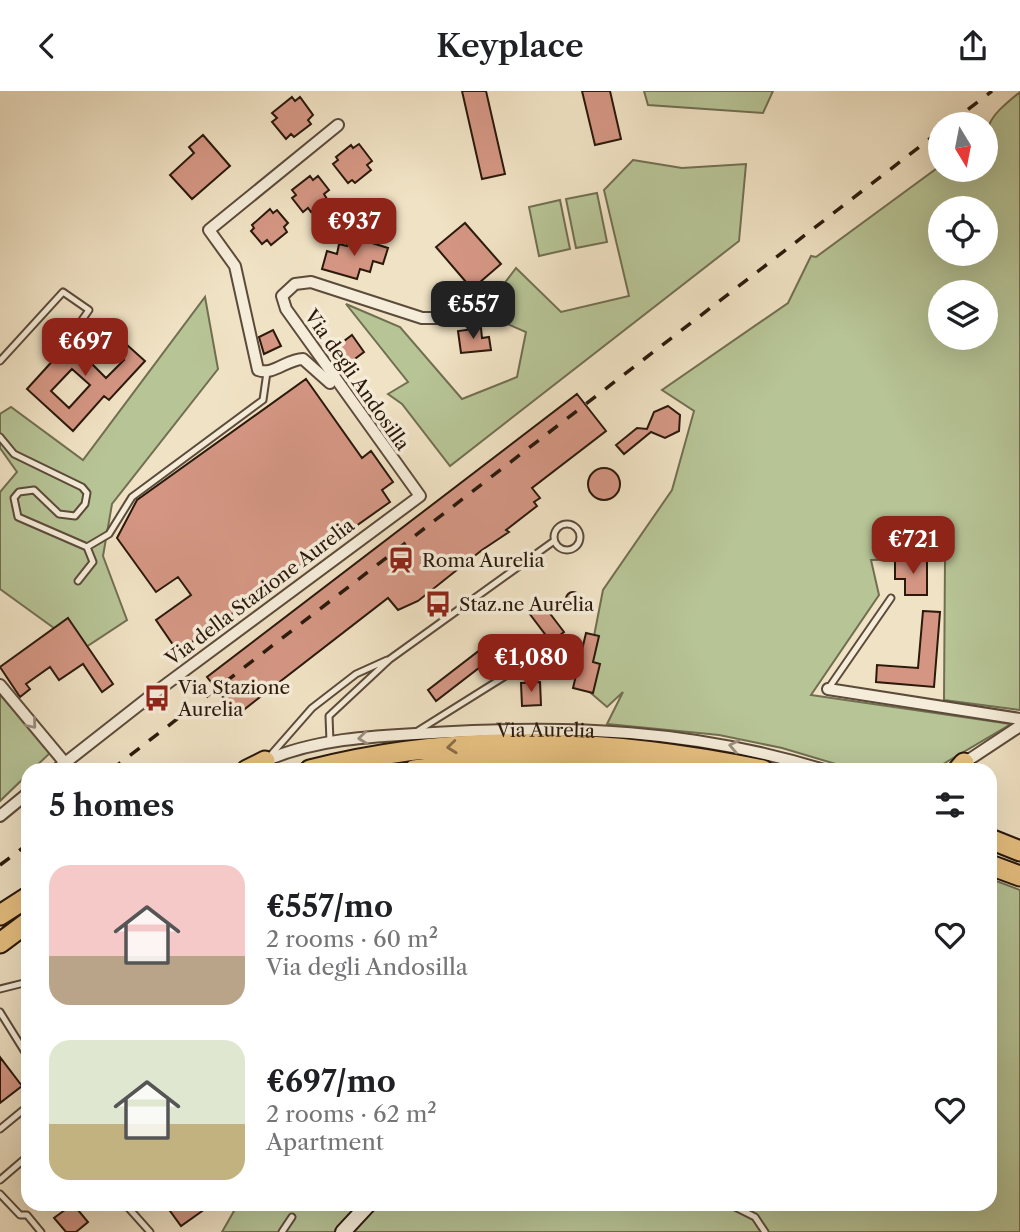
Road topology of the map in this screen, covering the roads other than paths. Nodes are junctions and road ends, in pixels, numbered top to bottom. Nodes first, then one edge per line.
1 (338, 125) dead end
2 (456, 312) dead end
3 (72, 334) dead end
4 (0, 361) edge
5 (267, 372) junction
6 (351, 404) junction
7 (0, 436) edge
8 (420, 496) joint
9 (554, 541) junction
10 (87, 547) junction
11 (78, 582) dead end
12 (891, 598) dead end
13 (575, 642) dead end
14 (390, 659) junction
15 (0, 685) edge
16 (828, 689) joint
17 (1020, 719) edge
18 (1020, 726) edge
19 (412, 734) junction
20 (330, 742) junction
21 (58, 763) edge
22 (64, 763) edge
23 (259, 763) edge
24 (263, 763) edge
25 (349, 763) edge
26 (506, 763) edge
27 (618, 763) edge
28 (723, 763) edge
29 (799, 763) edge
30 (965, 763) edge
31 (21, 799) edge
32 (0, 816) edge
33 (997, 842) edge
34 (1020, 851) edge
35 (997, 852) edge
36 (1020, 860) edge
37 (997, 868) edge
38 (1020, 876) edge
39 (21, 902) edge
40 (0, 915) edge
41 (21, 931) edge
42 (0, 943) edge
43 (21, 984) edge
44 (3, 989) edge
45 (0, 996) edge
46 (0, 1012) edge
47 (21, 1046) edge
48 (21, 1111) edge
49 (0, 1129) edge
50 (21, 1162) edge
51 (0, 1180) edge
52 (0, 1194) edge
53 (131, 1211) edge
54 (362, 1211) edge
55 (742, 1211) edge
56 (292, 1217) dead end
57 (41, 1232) edge
58 (150, 1232) edge
59 (282, 1232) edge
60 (342, 1232) edge
61 (765, 1232) edge

1 - 5 street
2 - 6 street, Via degli Andosilla
3 - 4 lane
5 - 6 street
5 - 10 lane
6 - 8 street, Via degli Andosilla
7 - 10 lane
8 - 22 street, Via della Stazione Aurelia
9 - 9 lane
9 - 14 lane
10 - 11 lane
12 - 16 lane
13 - 19 lane
14 - 20 lane
14 - 23 lane
15 -> 21 street
16 - 17 street
18 - 30 street
19 -> 20 street, Via Aurelia
29 -> 19 street, Via Aurelia
20 - 24 street, Via Aurelia
28 -> 25 highway, Via Aurelia
26 - 27 highway, Via Aurelia
31 - 32 street
33 - 34 highway
35 - 36 highway
37 - 38 highway
39 - 40 highway
41 - 42 highway
43 - 44 lane
44 - 45 lane
46 - 47 lane
48 - 49 lane
50 - 51 lane
52 - 57 lane
53 - 58 lane
54 - 60 street
55 - 61 lane
56 - 59 lane

